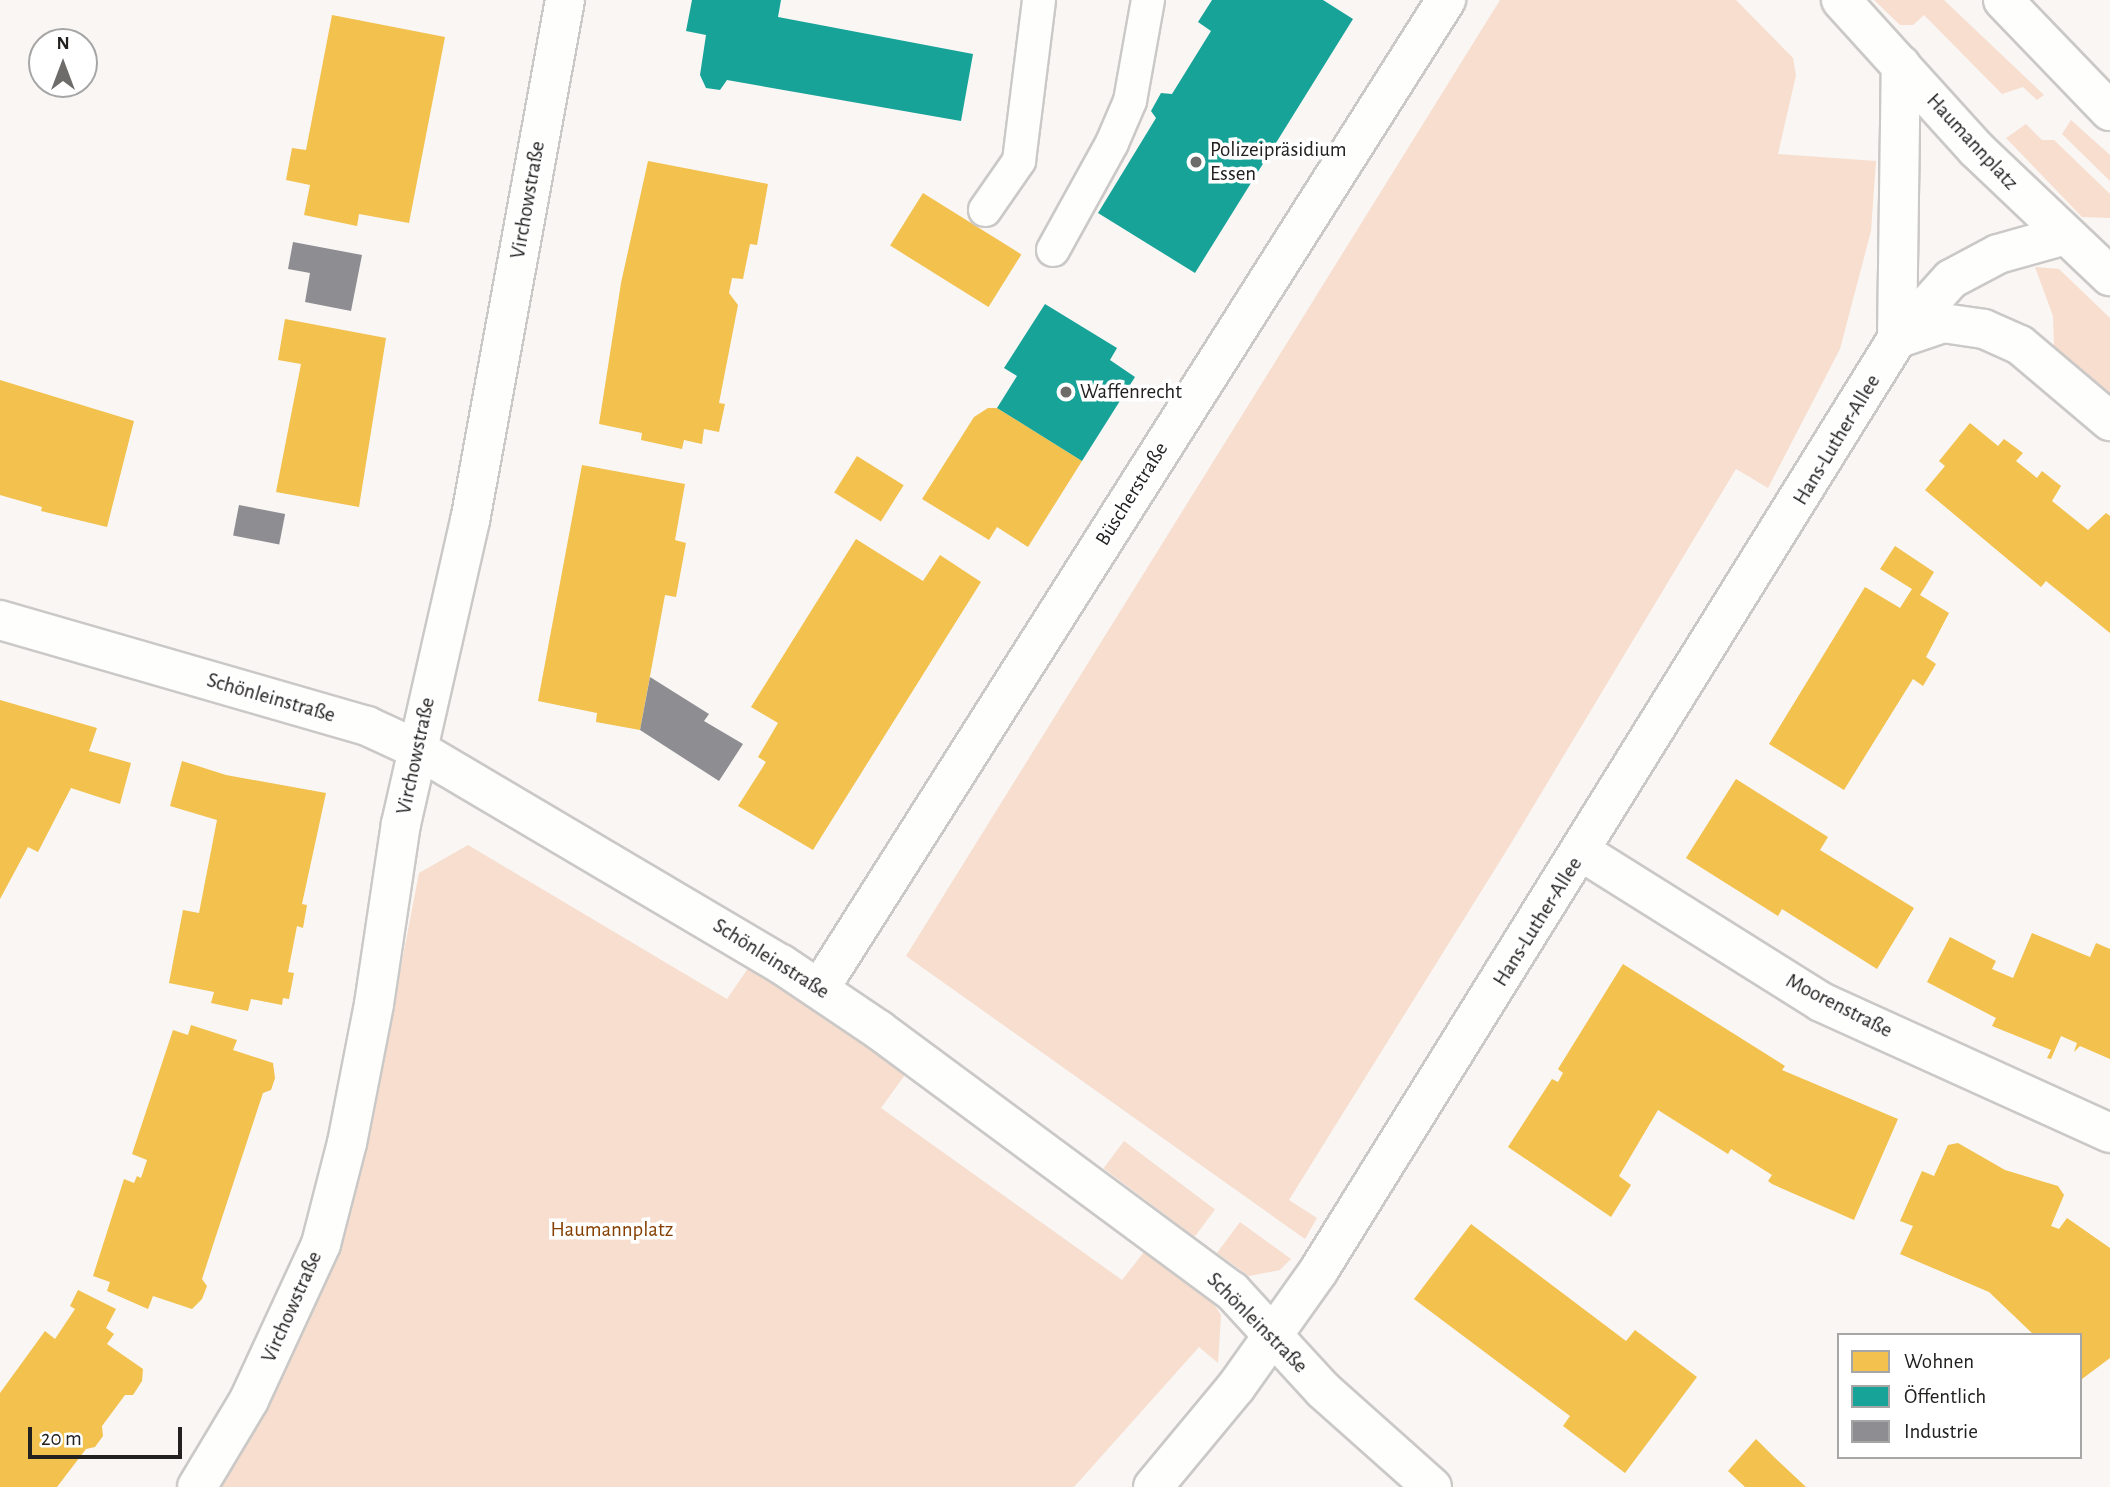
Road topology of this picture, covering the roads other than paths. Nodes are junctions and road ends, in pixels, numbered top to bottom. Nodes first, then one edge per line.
1 (565, 0) edge
2 (1040, 0) edge
3 (1148, 0) edge
4 (1446, 0) edge
5 (1841, 0) edge
6 (2003, 0) edge
7 (1901, 65) junction
8 (2110, 111) edge
9 (985, 210) dead end
10 (2062, 236) junction
11 (1053, 250) dead end
12 (2110, 276) edge
13 (1897, 339) junction
14 (2110, 421) edge
15 (0, 620) edge
16 (417, 749) junction
17 (1582, 852) junction
18 (820, 988) junction
19 (2110, 1133) edge
20 (1271, 1335) junction
21 (197, 1487) edge
22 (1153, 1487) edge
23 (1432, 1487) edge

1 - 16 street, Virchowstraße
2 - 9 lane
3 - 11 lane
4 - 18 street, Büscherstraße
5 - 7 street, Haumannplatz
6 - 8 street
7 - 10 street, Haumannplatz
7 - 13 street
10 - 12 street, Haumannplatz
10 - 13 street, Hans-Luther-Allee
13 - 14 street
13 - 17 street, Hans-Luther-Allee
15 - 16 street, Schönleinstraße
16 - 18 street, Schönleinstraße
16 - 21 street, Virchowstraße
17 - 19 street, Moorenstraße
17 - 20 street, Hans-Luther-Allee
18 - 20 street, Schönleinstraße
20 - 22 street, Hans-Luther-Allee
20 - 23 street, Schönleinstraße

